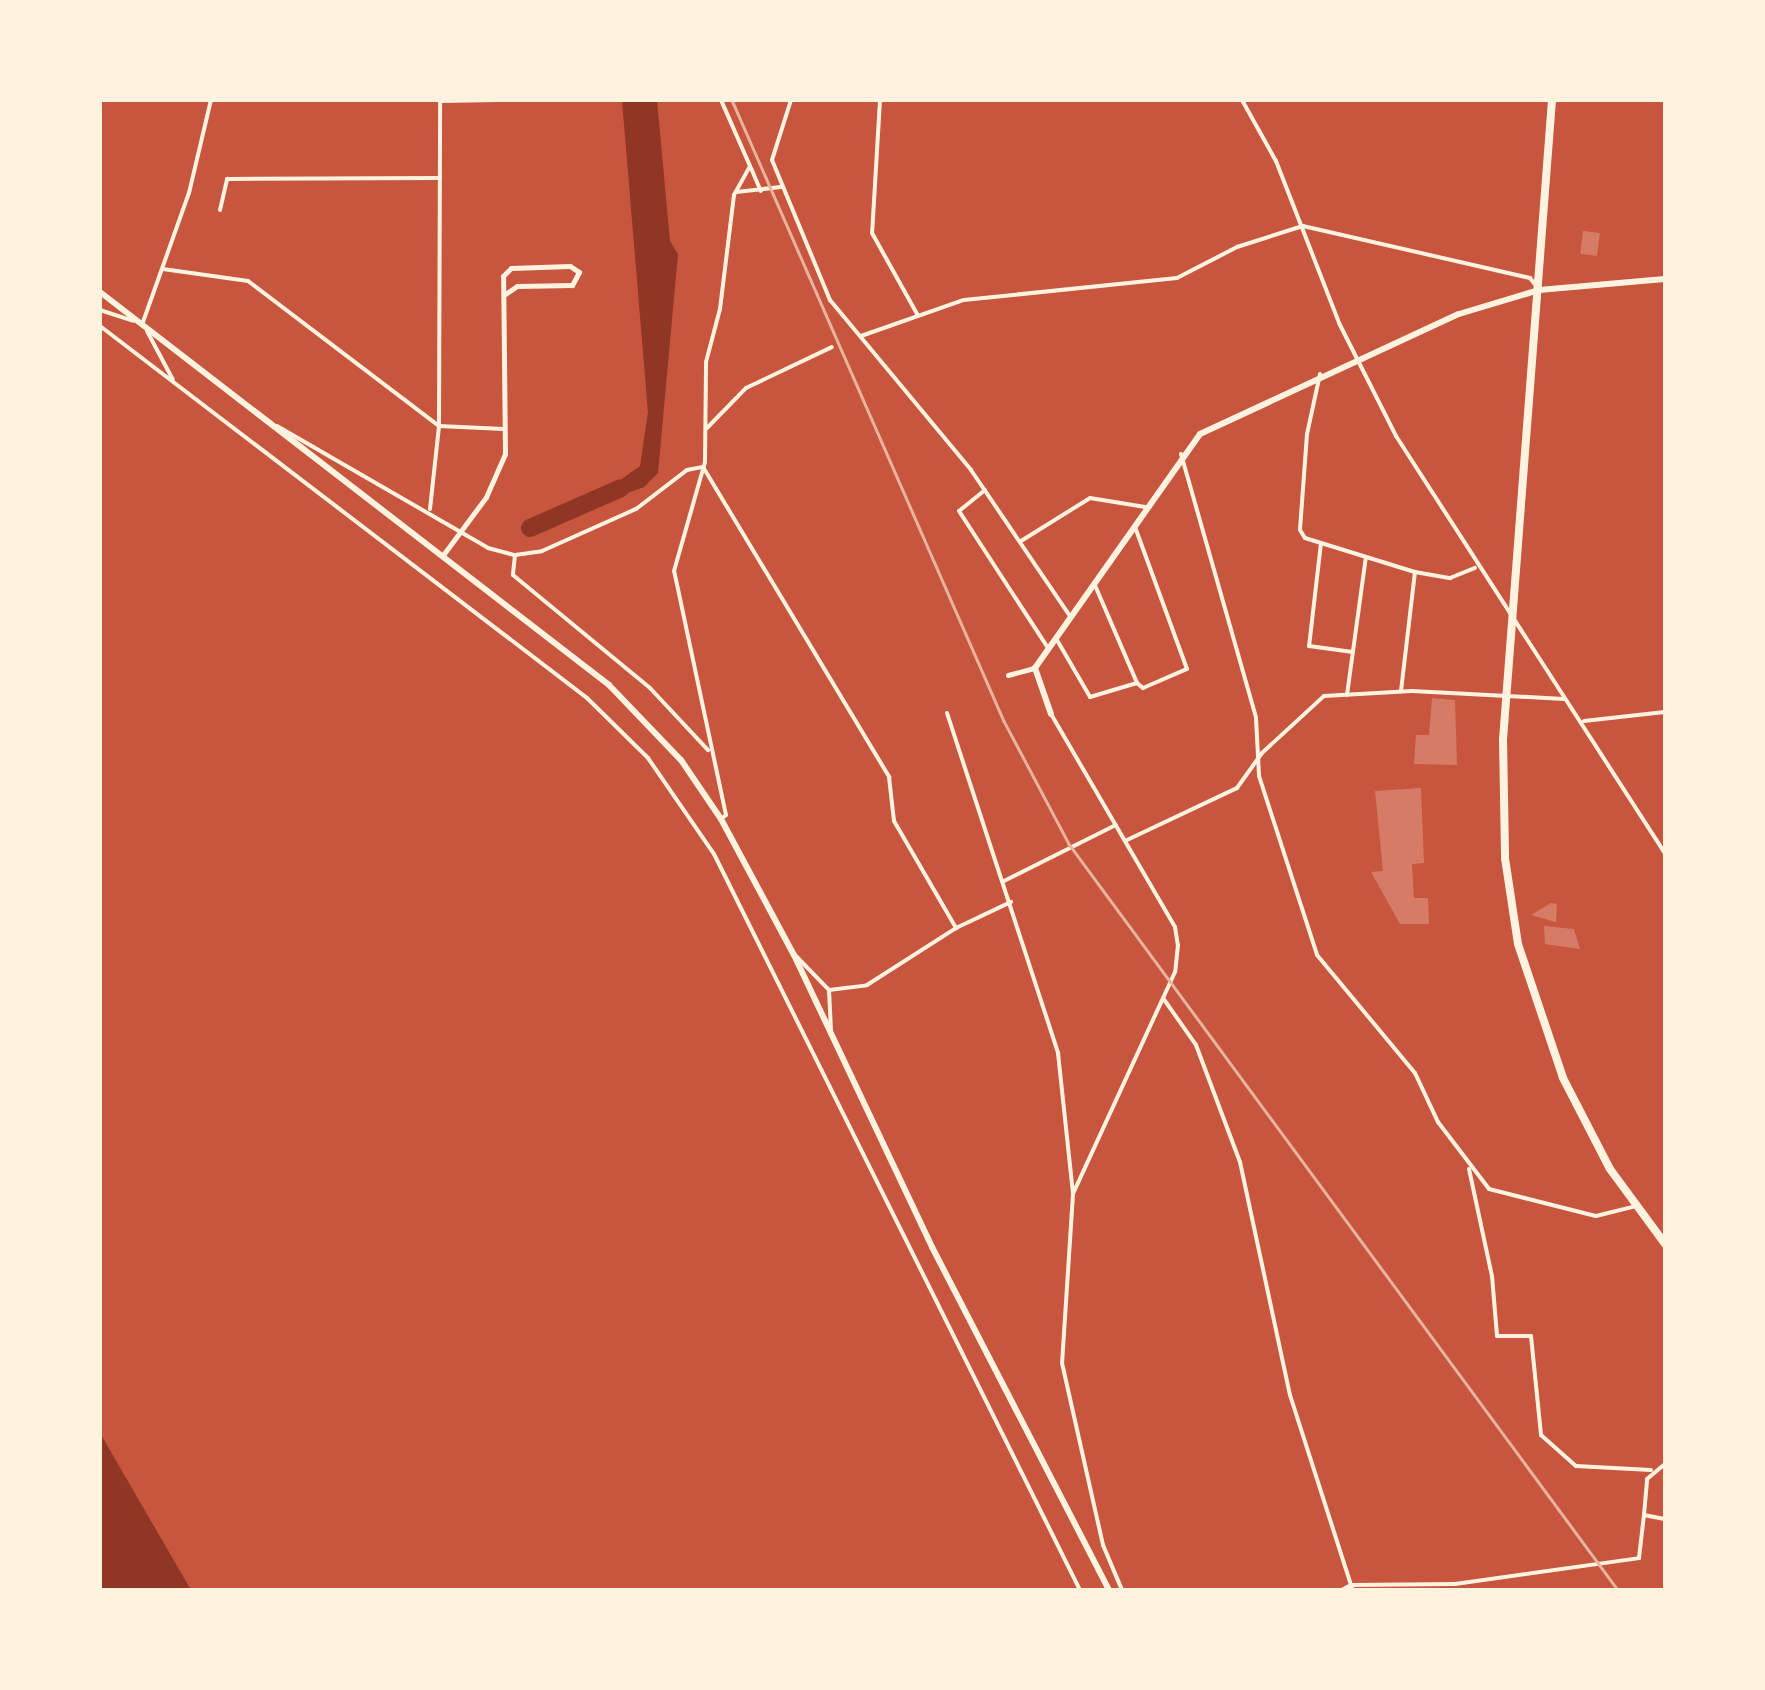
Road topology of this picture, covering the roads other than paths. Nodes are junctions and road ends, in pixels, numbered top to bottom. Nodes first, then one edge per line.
1 (211, 100) edge
2 (440, 100) edge
3 (498, 100) edge
4 (722, 100) edge
5 (791, 100) edge
6 (880, 100) edge
7 (1242, 100) edge
8 (1552, 100) edge
9 (750, 166) junction
10 (440, 178) junction
11 (780, 187) junction
12 (761, 191) junction
13 (736, 192) junction
14 (220, 210) dead end
15 (1304, 226) junction
16 (163, 269) junction
17 (1662, 281) edge
18 (1539, 290) junction
19 (100, 292) edge
20 (505, 294) junction
21 (100, 310) edge
22 (916, 314) junction
23 (142, 322) junction
24 (100, 326) edge
25 (861, 336) junction
26 (832, 347) dead end
27 (1355, 357) junction
28 (1320, 374) junction
29 (175, 384) junction
30 (439, 426) junction
31 (272, 428) junction
32 (707, 428) junction
33 (507, 429) junction
34 (1181, 454) junction
35 (702, 467) junction
36 (985, 490) junction
37 (1145, 507) junction
38 (430, 509) junction
39 (1134, 523) junction
40 (1021, 541) junction
41 (1321, 543) junction
42 (515, 555) junction
43 (443, 556) junction
44 (1366, 557) junction
45 (1477, 567) junction
46 (1415, 572) junction
47 (1094, 582) junction
48 (1512, 614) junction
49 (1070, 616) junction
50 (1056, 637) junction
51 (1048, 648) junction
52 (1353, 652) junction
53 (1035, 668) junction
54 (1008, 675) dead end
55 (1136, 683) junction
56 (1401, 691) junction
57 (1348, 694) junction
58 (1506, 697) junction
59 (1566, 698) junction
60 (1665, 712) edge
61 (947, 713) dead end
62 (1051, 714) joint
63 (1584, 721) junction
64 (1262, 753) junction
65 (711, 754) junction
66 (721, 819) junction
67 (1117, 825) junction
68 (1126, 840) junction
69 (1665, 853) edge
70 (1004, 880) junction
71 (1011, 902) junction
72 (956, 928) junction
73 (794, 954) junction
74 (830, 990) junction
75 (1163, 997) junction
76 (831, 1035) junction
77 (1469, 1169) junction
78 (1073, 1194) junction
79 (1636, 1206) junction
80 (1665, 1244) edge
81 (1665, 1464) edge
82 (1651, 1470) junction
83 (1644, 1515) junction
84 (1665, 1519) edge
85 (1352, 1587) edge
86 (1080, 1590) edge
87 (1109, 1590) edge
88 (1122, 1590) edge
89 (1342, 1590) edge

1 - 16 street
2 - 3 street
2 - 10 street
4 - 9 street
5 - 11 street
6 - 22 street
7 - 15 street
8 - 18 highway
9 - 12 street
9 - 13 street
10 - 14 street
10 - 30 street
11 - 12 street
11 - 25 street
12 - 13 street
13 - 32 street
15 - 18 street
15 - 22 street
15 - 27 street
16 - 23 street
16 - 30 street
17 - 18 main road
18 - 27 main road
18 - 48 highway
19 - 23 main road
20 - 20 street
20 - 33 street
21 - 23 street
22 - 25 street
23 - 29 street
23 - 31 main road
24 - 29 street
25 - 36 street
26 - 32 street
27 - 28 main road
27 - 45 street
28 - 34 main road
28 - 41 street
29 - 86 street
30 - 33 street
30 - 38 street
31 - 38 street
31 - 43 main road
32 - 35 street
33 - 43 street
34 - 37 main road
34 - 64 street
35 - 42 street
35 - 65 street
35 - 72 street
36 - 40 street
36 - 51 street
37 - 39 main road
37 - 40 street
38 - 42 street
39 - 47 main road
39 - 55 street
40 - 49 street
41 - 44 street
41 - 52 street
42 - 65 street
43 - 66 main road
44 - 46 street
44 - 52 street
45 - 46 street
45 - 48 street
46 - 56 street
47 - 49 main road
47 - 55 street
48 - 58 highway
48 - 59 street
49 - 50 main road
50 - 51 main road
50 - 55 street
51 - 53 main road
52 - 57 street
53 - 54 street
53 - 62 main road
56 - 57 street
56 - 58 street
57 - 64 street
58 - 59 street
58 - 79 highway
59 - 63 street
60 - 63 street
61 - 70 street
62 - 67 street
63 - 69 street
64 - 68 street
64 - 77 street
65 - 66 street
66 - 73 main road
67 - 68 street
67 - 70 street
68 - 75 street
70 - 71 street
71 - 72 street
71 - 78 street
72 - 74 street
73 - 74 street
73 - 76 main road
74 - 76 street
75 - 78 street
75 - 85 street
76 - 87 main road
77 - 79 street
77 - 82 street
78 - 88 street
79 - 80 highway
81 - 82 street
82 - 83 street
83 - 84 street
83 - 85 street
85 - 89 street

